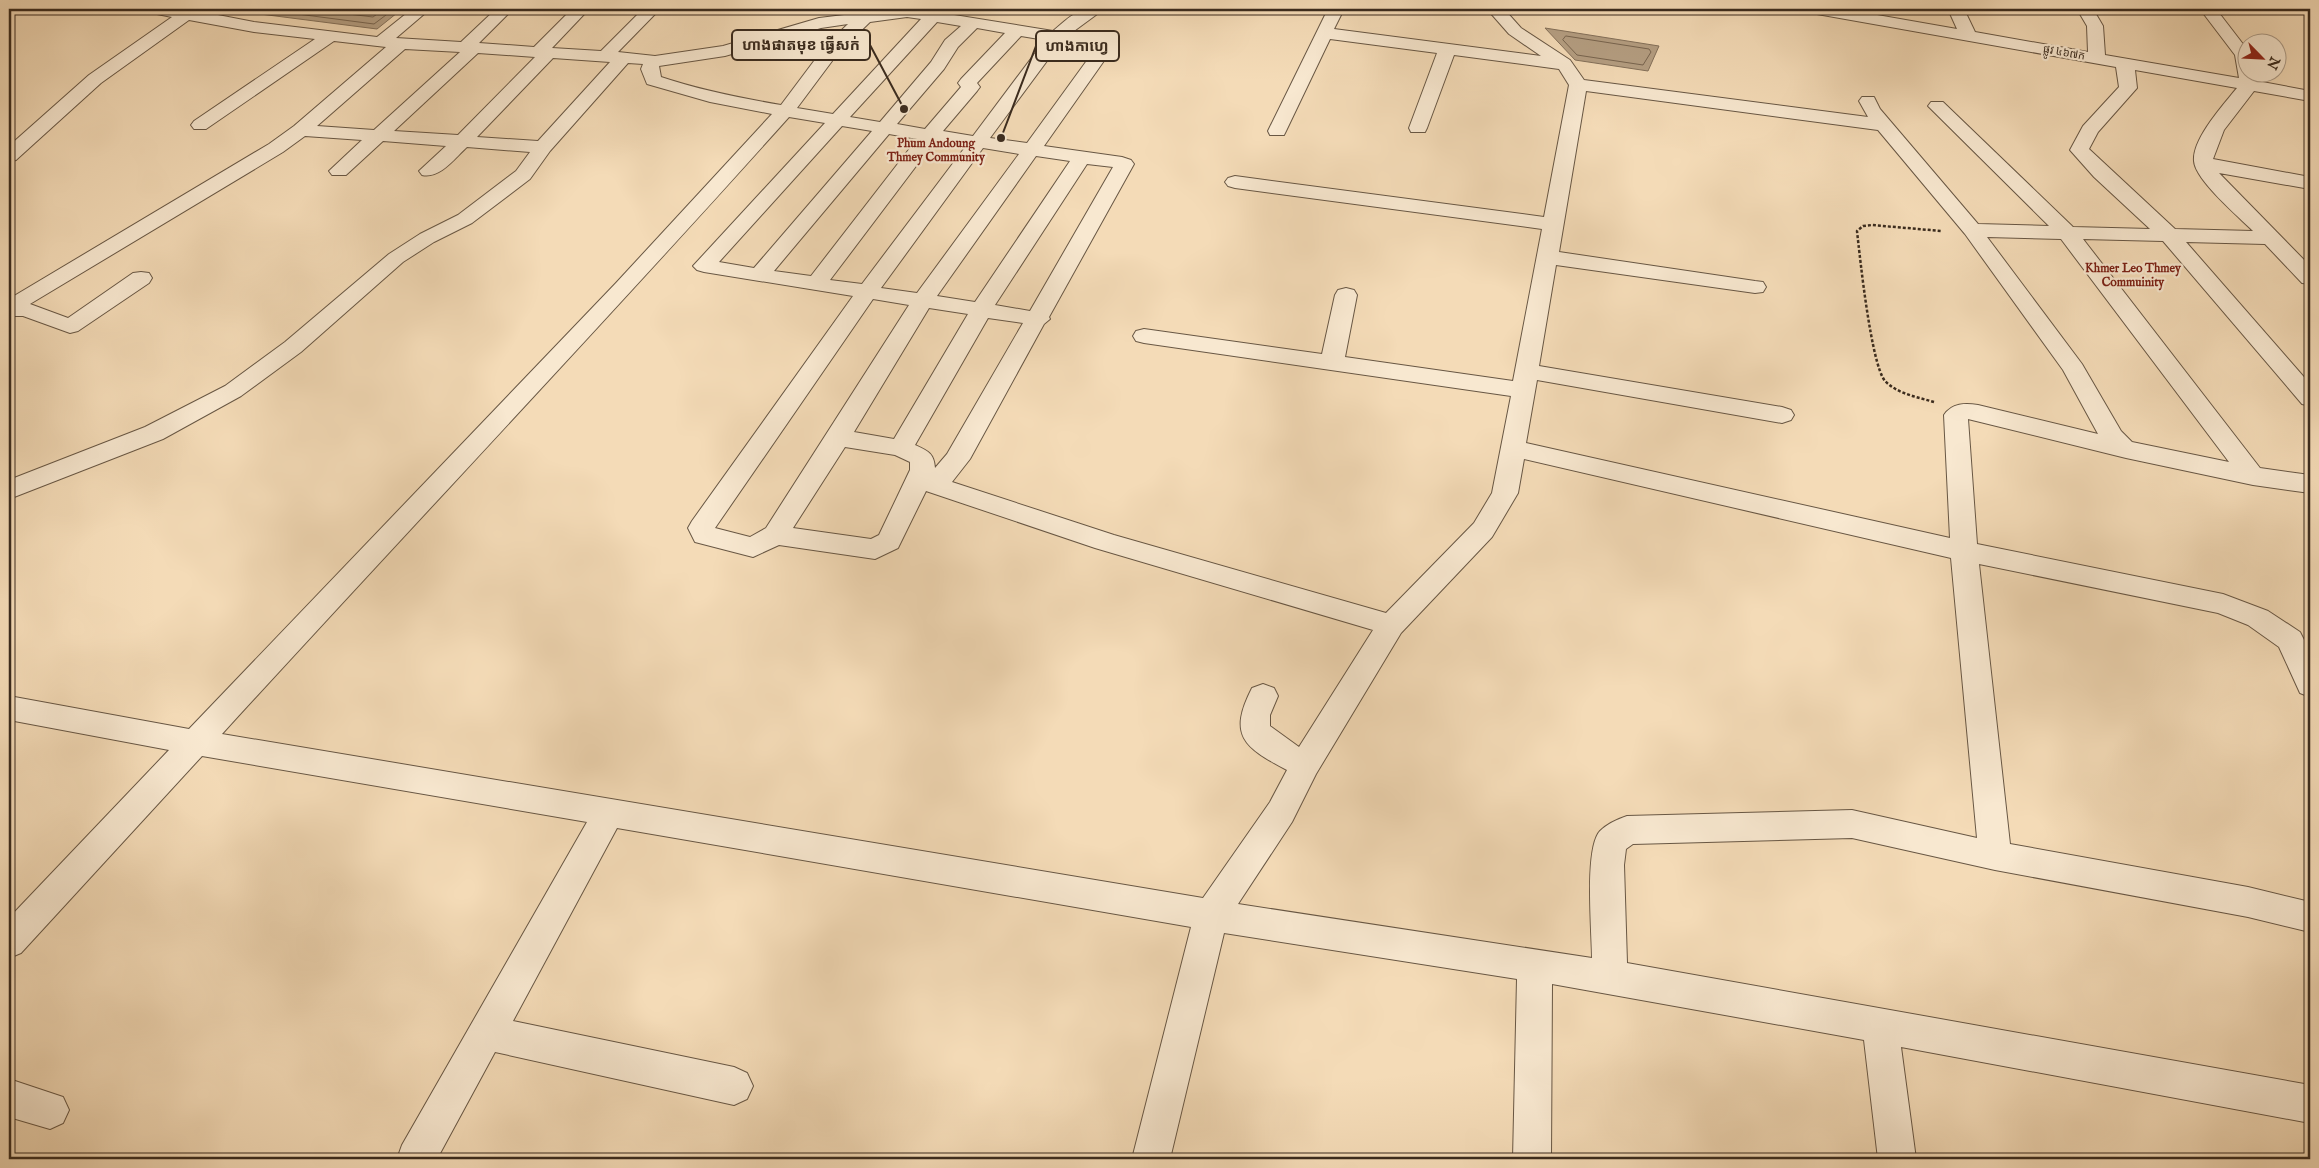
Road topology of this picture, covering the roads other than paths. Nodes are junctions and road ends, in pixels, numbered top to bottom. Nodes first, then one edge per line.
1 (153, 9) edge
2 (422, 9) edge
3 (505, 9) edge
4 (581, 9) edge
5 (652, 9) edge
6 (1096, 9) edge
7 (1336, 9) edge
8 (1496, 9) edge
9 (1819, 9) edge
10 (1956, 9) edge
11 (2085, 9) edge
12 (2208, 9) edge
13 (187, 14) junction
14 (932, 16) junction
15 (864, 18) junction
16 (972, 24) junction
17 (1017, 30) junction
18 (1324, 33) junction
19 (331, 36) junction
20 (1969, 36) junction
21 (1056, 37) junction
22 (382, 42) junction
23 (401, 43) junction
24 (2236, 46) edge
25 (469, 48) junction
26 (1447, 50) junction
27 (544, 52) junction
28 (614, 57) junction
29 (2097, 59) junction
30 (652, 62) junction
31 (1564, 64) junction
32 (2124, 64) junction
33 (2236, 76) edge
34 (2244, 82) edge
35 (2264, 82) edge
36 (1578, 86) junction
37 (2310, 96) edge
38 (1868, 101) dead end
39 (1937, 106) dead end
40 (785, 111) junction
41 (836, 120) junction
42 (200, 125) dead end
43 (1883, 125) junction
44 (1418, 128) dead end
45 (883, 129) junction
46 (301, 130) junction
47 (1277, 131) dead end
48 (380, 135) junction
49 (929, 136) junction
50 (462, 142) junction
51 (977, 142) junction
52 (543, 147) junction
53 (1030, 149) junction
54 (9, 156) edge
55 (1082, 156) junction
56 (2204, 165) junction
57 (339, 171) dead end
58 (429, 171) dead end
59 (1235, 182) dead end
60 (2310, 183) edge
61 (1552, 224) junction
62 (1972, 230) junction
63 (2067, 232) junction
64 (2169, 235) junction
65 (2271, 238) junction
66 (1547, 258) junction
67 (759, 275) junction
68 (142, 278) dead end
69 (2310, 278) edge
70 (816, 284) junction
71 (1755, 287) dead end
72 (867, 292) junction
73 (1346, 294) dead end
74 (923, 300) junction
75 (9, 307) edge
76 (982, 309) junction
77 (1039, 319) junction
78 (1144, 336) dead end
79 (1332, 363) junction
80 (1525, 380) junction
81 (2310, 399) edge
82 (1782, 416) dead end
83 (838, 438) junction
84 (900, 448) junction
85 (1512, 448) junction
86 (2126, 450) junction
87 (2253, 476) junction
88 (926, 484) junction
89 (2310, 484) edge
90 (9, 490) edge
91 (775, 535) junction
92 (1964, 551) junction
93 (1390, 625) junction
94 (2310, 685) edge
95 (1263, 696) dead end
96 (9, 708) edge
97 (194, 742) junction
98 (1305, 766) junction
99 (610, 811) junction
100 (1995, 856) junction
101 (1211, 915) junction
102 (2310, 917) edge
103 (9, 942) edge
104 (1535, 966) junction
105 (1610, 977) junction
106 (1880, 1025) junction
107 (488, 1033) junction
108 (734, 1086) dead end
109 (9, 1098) edge
110 (2310, 1104) edge
111 (50, 1110) dead end
112 (416, 1159) edge
113 (1151, 1159) edge
114 (1532, 1159) edge
115 (1896, 1159) edge

1 - 13 street
2 - 22 street
3 - 25 street
4 - 27 street
5 - 28 street
6 - 21 street
7 - 18 street
8 - 31 street
9 - 20 street, ផ្លូវ ៤៦៧ក
10 - 20 street
11 - 29 street
12 - 24 street
13 - 19 street
13 - 54 street
14 - 15 street
14 - 16 street
14 - 41 street
15 - 30 street
15 - 40 street
16 - 17 street
16 - 45 street
17 - 21 street
17 - 49 street
18 - 26 street
18 - 47 street
19 - 22 street
19 - 42 street
20 - 29 street, ផ្លូវ ៤៦៧ក
21 - 51 street
21 - 53 street
22 - 23 street
23 - 25 street
23 - 46 street
25 - 27 street
25 - 48 street
26 - 31 street
26 - 44 street
27 - 28 street
27 - 50 street
28 - 30 street
28 - 52 street
29 - 32 street, ផ្លូវ ៤៦៧ក
30 - 40 street
31 - 36 street
32 - 33 street, ផ្លូវ ៤៦៧ក
32 - 64 street
34 - 56 street
35 - 37 street, ផ្លូវ ៤៦៧ក
36 - 43 street
36 - 61 street
38 - 43 street
39 - 63 street
40 - 41 street
40 - 97 street
41 - 45 street
41 - 67 street
43 - 62 street
45 - 49 street
45 - 67 street
46 - 48 street
46 - 75 street
48 - 50 street
48 - 57 street
49 - 51 street
49 - 70 street
50 - 52 street
50 - 58 street
51 - 53 street
51 - 72 street
52 - 90 street
53 - 55 street
53 - 74 street
55 - 76 street
55 - 77 street
56 - 60 street
56 - 65 street
59 - 61 street
61 - 66 street
62 - 63 street
62 - 86 street
63 - 64 street
63 - 87 street
64 - 65 street
64 - 81 street
65 - 69 street
66 - 71 street
66 - 80 street
67 - 70 street
68 - 75 street
70 - 72 street
72 - 74 street
72 - 91 street
73 - 79 street
74 - 76 street
74 - 83 street
76 - 77 street
76 - 84 street
77 - 88 street
78 - 79 street
79 - 80 street
80 - 82 street
80 - 85 street
83 - 84 street
83 - 91 street
84 - 88 street
85 - 92 street
85 - 93 street
86 - 87 street
86 - 92 street
87 - 89 street
88 - 91 street
88 - 93 street
92 - 94 street
92 - 100 street
93 - 98 street
95 - 98 street
96 - 97 street
97 - 99 street
97 - 103 street
98 - 101 street
99 - 101 street
99 - 107 street
100 - 102 street
100 - 105 street
101 - 104 street
101 - 113 street
104 - 105 street
104 - 114 street
105 - 106 street
106 - 110 street
106 - 115 street
107 - 108 street
107 - 112 street
109 - 111 street

